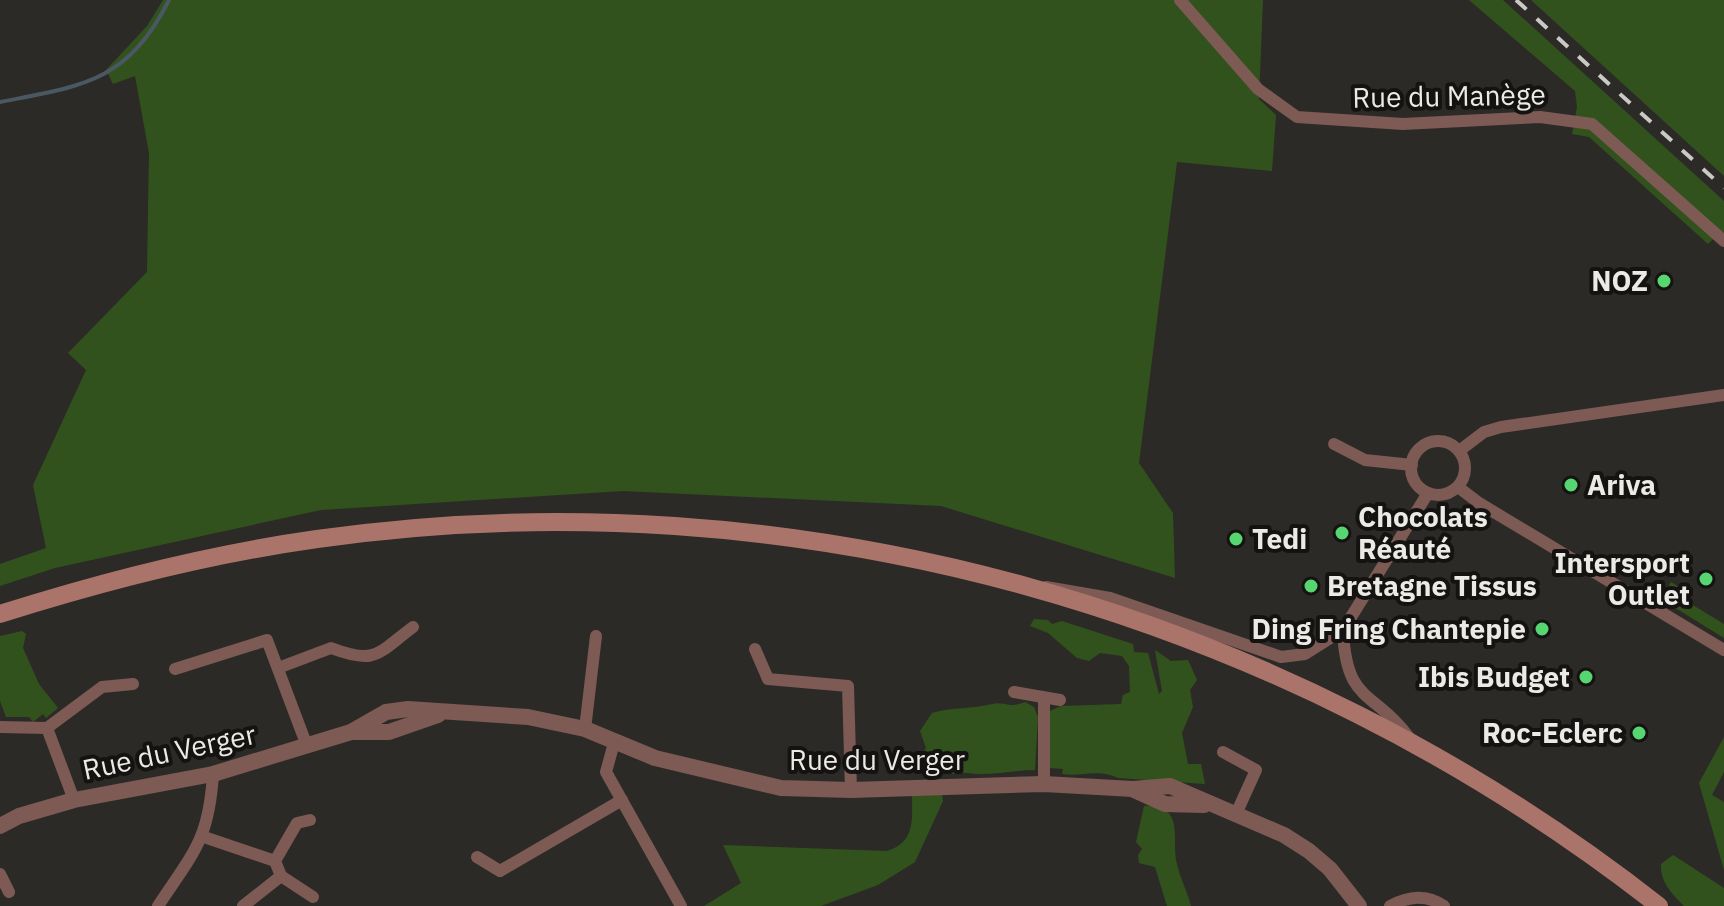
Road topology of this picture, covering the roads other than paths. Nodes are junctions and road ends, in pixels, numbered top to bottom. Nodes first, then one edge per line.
1 (1180, 0) edge
2 (1724, 241) edge
3 (1724, 395) edge
4 (1334, 444) dead end
5 (1459, 451) junction
6 (1412, 465) junction
7 (1458, 487) junction
8 (1428, 493) junction
9 (1032, 586) junction
10 (0, 614) edge
11 (413, 627) dead end
12 (1343, 630) junction
13 (596, 636) dead end
14 (755, 649) dead end
15 (1724, 650) edge
16 (278, 668) junction
17 (175, 669) dead end
18 (133, 684) dead end
19 (1014, 692) dead end
20 (1044, 699) junction
21 (1060, 700) dead end
22 (0, 727) edge
23 (47, 728) junction
24 (585, 729) junction
25 (1411, 740) junction
26 (614, 743) junction
27 (307, 746) junction
28 (1223, 752) dead end
29 (213, 774) junction
30 (1044, 784) junction
31 (851, 790) junction
32 (74, 800) junction
33 (622, 800) junction
34 (1236, 814) junction
35 (310, 820) dead end
36 (0, 826) edge
37 (204, 837) junction
38 (477, 857) dead end
39 (275, 861) junction
40 (0, 874) edge
41 (281, 876) junction
42 (9, 892) dead end
43 (313, 897) dead end
44 (158, 906) edge
45 (243, 906) edge
46 (681, 906) edge
47 (1359, 906) edge
48 (1390, 906) edge
49 (1444, 906) edge
50 (1659, 906) edge

1 - 2 street, Rue du Manège
3 - 5 street
4 - 6 street
5 - 6 street
5 - 7 street
6 - 8 street
7 - 8 street
7 - 15 street
8 - 12 street
9 - 10 main road
9 - 12 street
9 - 25 main road
11 - 16 street
12 - 25 street
13 - 24 street
14 - 31 street
16 - 17 street
16 - 27 street
18 - 23 street
19 - 20 street
20 - 21 street
20 - 30 street
22 - 23 street
23 - 32 street
24 - 26 street, Rue du Verger
24 - 27 street, Rue du Verger
25 - 50 main road
26 - 31 street, Rue du Verger
26 - 33 street
27 - 29 street, Rue du Verger
28 - 34 street
29 - 32 street, Rue du Verger
29 - 37 street
30 - 31 street, Rue du Verger
30 - 34 street, Rue du Verger
32 - 36 street, Rue du Verger
33 - 38 street
33 - 46 street
34 - 47 street, Rue du Verger
35 - 39 street
37 - 39 street
37 - 44 street
39 - 41 street
40 - 42 street
41 - 43 street
41 - 45 street
48 - 49 street

